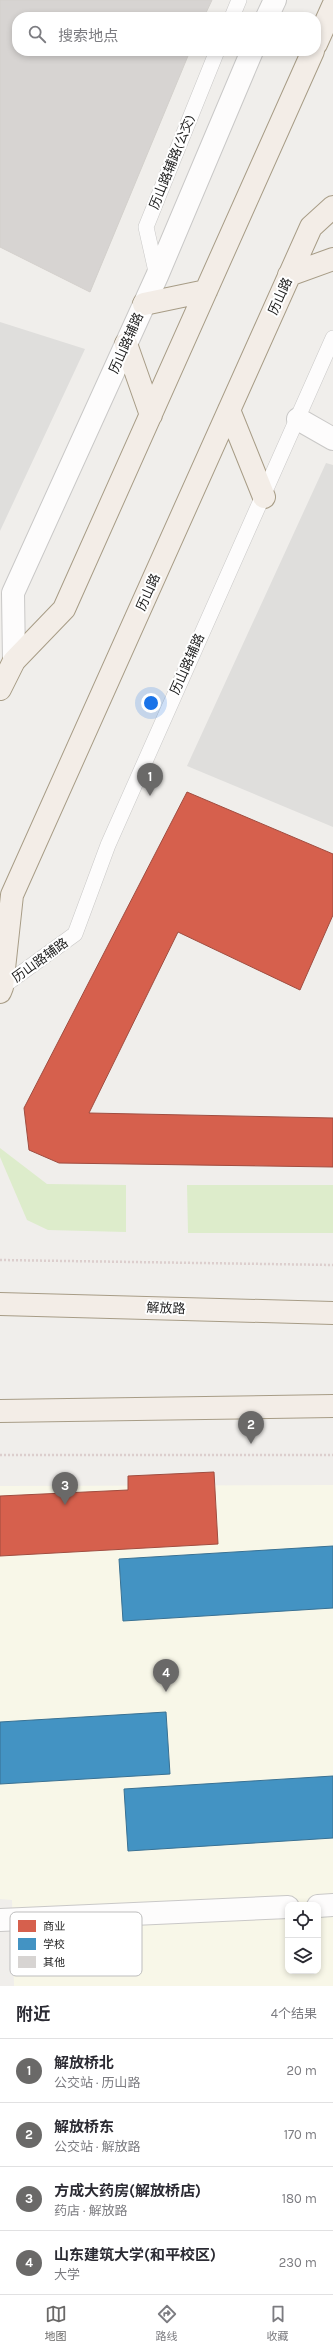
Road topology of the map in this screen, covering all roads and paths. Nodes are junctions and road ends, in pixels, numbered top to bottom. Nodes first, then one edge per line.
1 (239, 0) edge
2 (275, 0) edge
3 (333, 6) edge
4 (234, 12) edge
5 (269, 12) edge
6 (321, 33) edge
7 (215, 56) edge
8 (250, 56) edge
9 (311, 56) edge
10 (333, 207) edge
11 (333, 259) edge
12 (289, 275) junction
13 (157, 276) junction
14 (206, 291) junction
15 (144, 304) junction
16 (333, 338) edge
17 (126, 344) junction
18 (229, 410) junction
19 (151, 415) junction
20 (298, 419) junction
21 (333, 439) edge
22 (264, 497) junction
23 (14, 661) junction
24 (0, 689) edge
25 (1, 989) edge
26 (0, 1260) edge
27 (333, 1265) edge
28 (0, 1304) edge
29 (333, 1313) edge
30 (333, 1406) edge
31 (0, 1412) edge
32 (0, 1455) edge
33 (333, 1455) edge
34 (333, 1905) edge
35 (321, 1906) edge
36 (285, 1907) edge
37 (142, 1914) edge
38 (0, 1920) edge
39 (10, 1920) edge

1 - 4 lane
2 - 5 street
3 - 6 main road
7 - 13 lane, 历山路辅路(公交)
8 - 13 street, 历山路辅路
9 - 14 main road
10 - 12 main road, 历山路
11 - 12 main road
12 - 18 main road, 历山路
13 - 15 street, 历山路辅路
14 - 15 main road
14 - 19 main road
15 - 17 street, 历山路辅路
16 - 20 lane, 历山路辅路
17 - 19 main road
17 - 23 street, 历山路辅路
18 - 22 main road
18 - 25 main road, 历山路
19 - 23 main road
20 - 21 street
20 - 22 lane, 历山路辅路
22 - 25 lane, 历山路辅路
23 - 24 main road
26 - 27 path
28 - 29 main road, 解放路
30 - 31 main road
32 - 33 path
34 - 35 street
36 - 37 street
38 - 39 street

